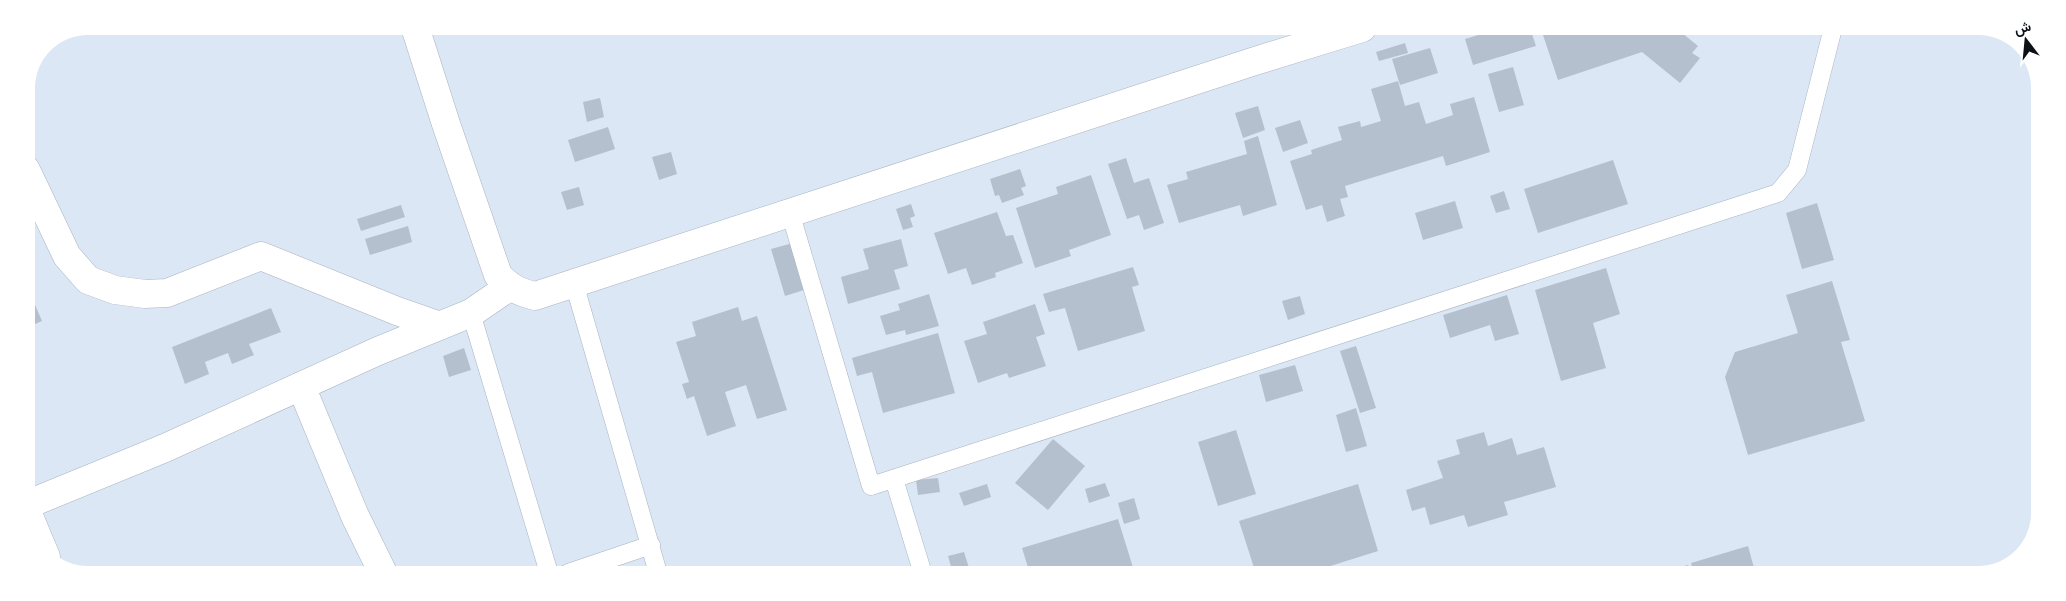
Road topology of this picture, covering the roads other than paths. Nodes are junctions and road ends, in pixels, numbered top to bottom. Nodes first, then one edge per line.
1 (418, 35) edge
2 (1340, 35) edge
3 (1832, 35) edge
4 (35, 189) edge
5 (790, 212) junction
6 (574, 283) junction
7 (509, 287) junction
8 (471, 313) junction
9 (440, 326) junction
10 (301, 386) junction
11 (894, 479) junction
12 (35, 503) edge
13 (652, 545) junction
14 (380, 566) edge
15 (547, 566) edge
16 (589, 566) edge
17 (656, 566) edge
18 (921, 566) edge

1 - 7 street
2 - 5 street
3 - 11 lane
4 - 9 street
5 - 6 street
5 - 11 lane
6 - 7 street
6 - 13 lane
7 - 8 street
8 - 9 street
8 - 15 lane
9 - 10 street
10 - 12 street
10 - 14 street
11 - 18 lane
13 - 16 lane
13 - 17 lane

